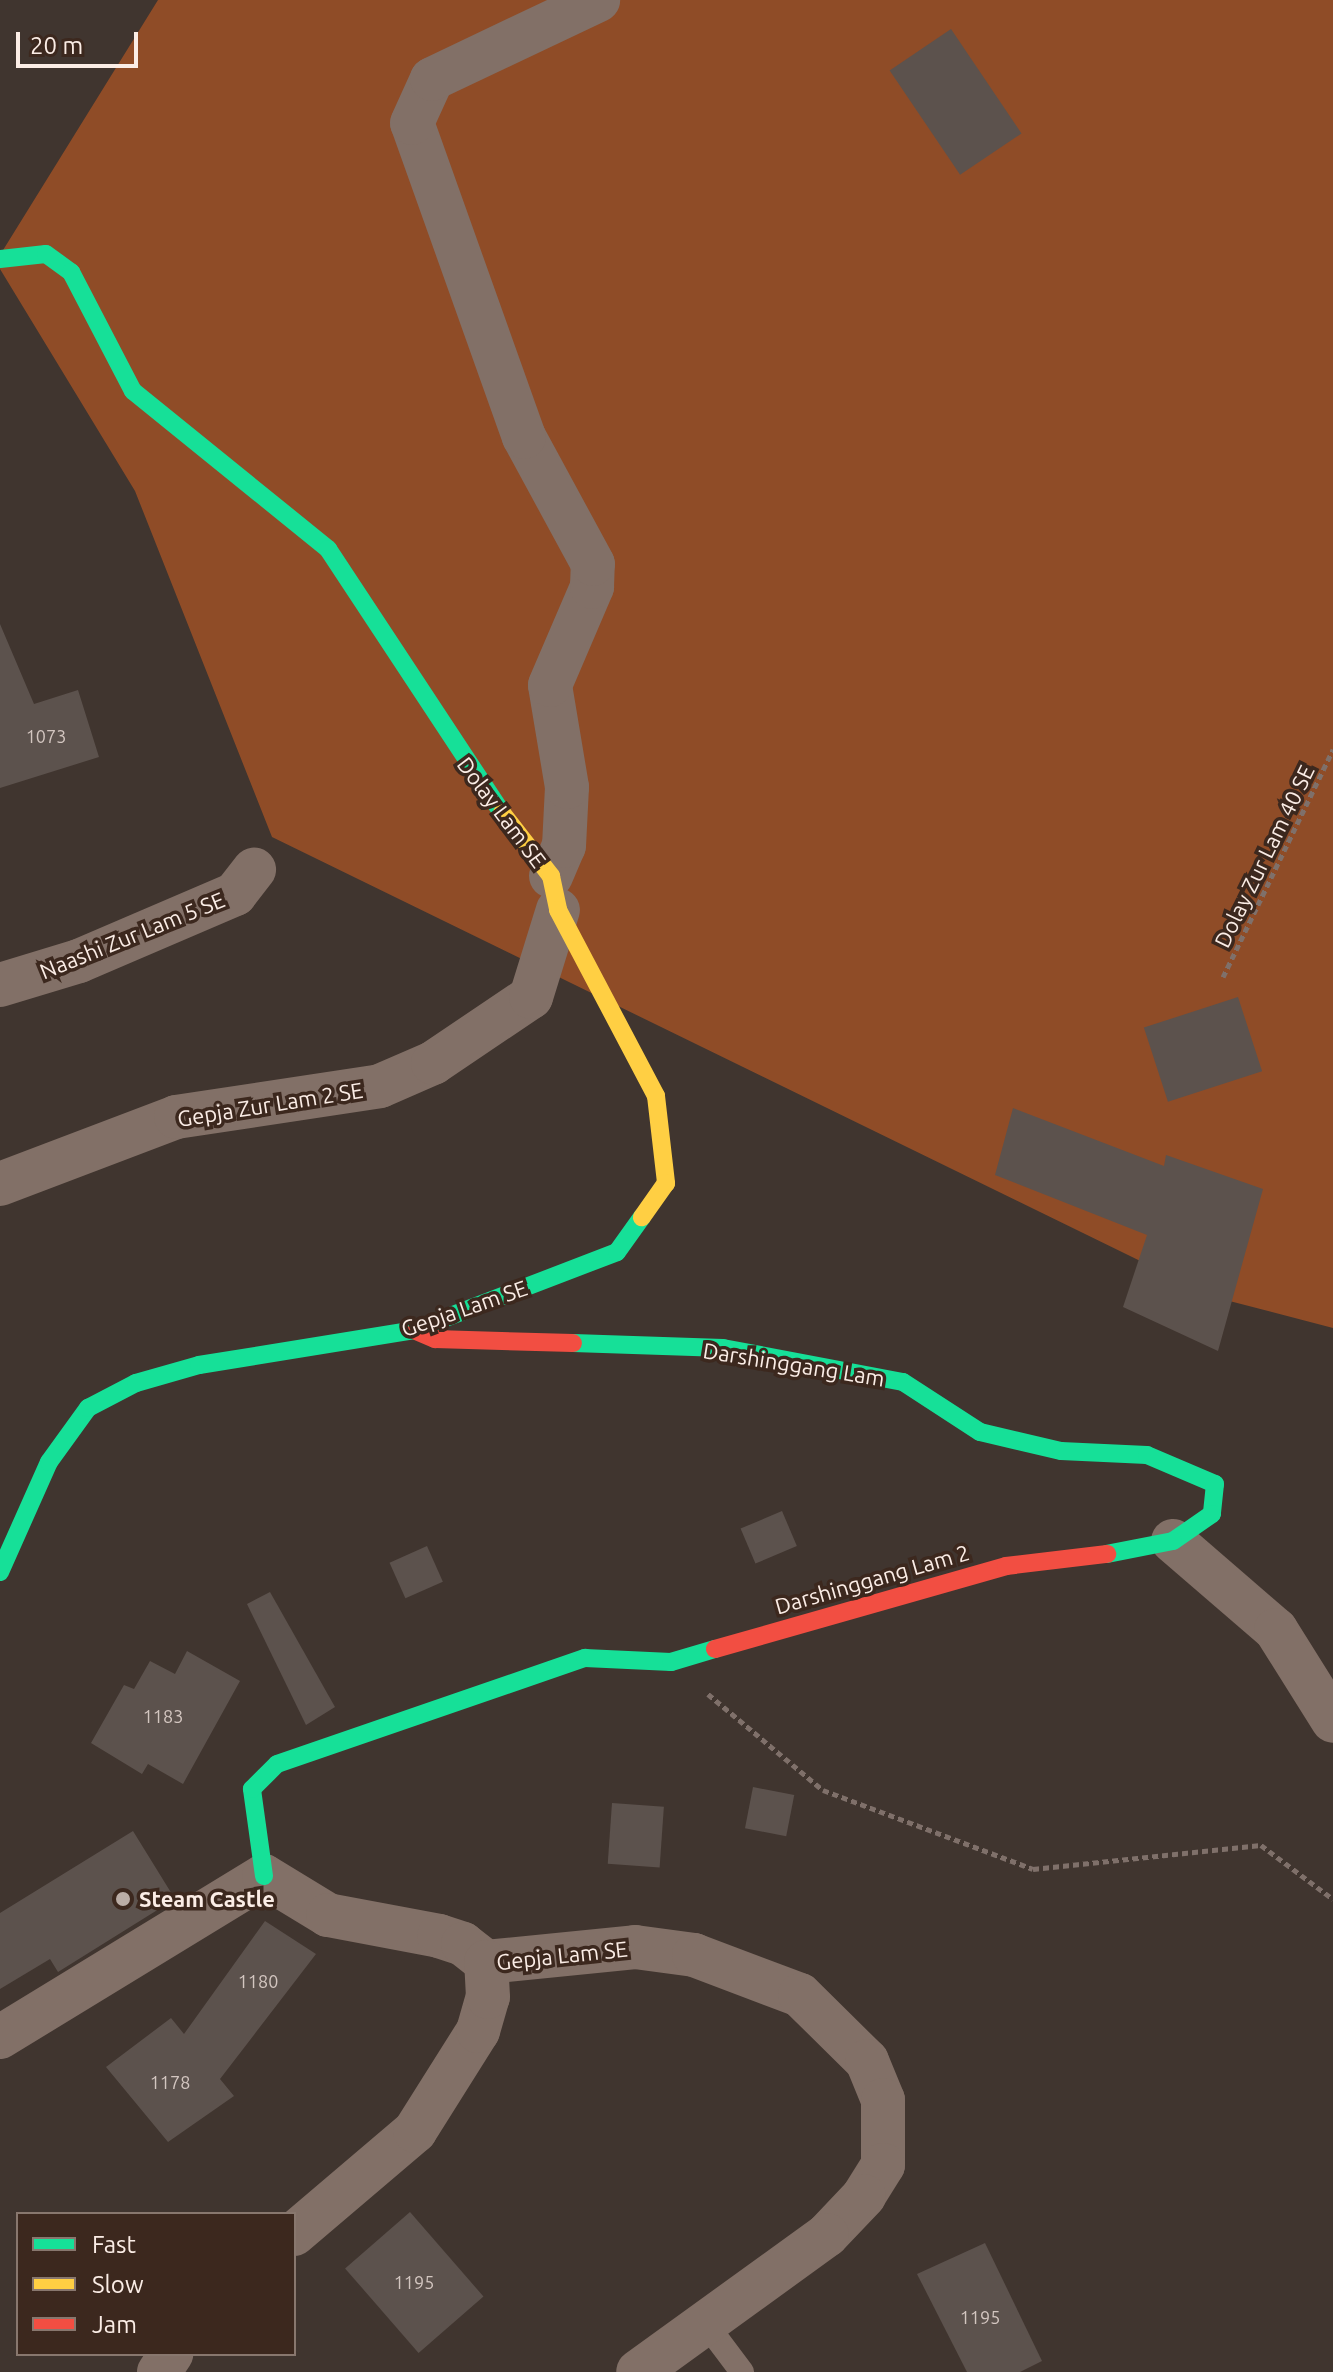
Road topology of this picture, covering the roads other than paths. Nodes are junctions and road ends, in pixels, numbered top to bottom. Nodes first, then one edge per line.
1 (598, 0) edge
2 (0, 259) edge
3 (254, 870) dead end
4 (554, 893) junction
5 (0, 985) edge
6 (0, 1184) edge
7 (414, 1330) junction
8 (1173, 1541) junction
9 (0, 1572) edge
10 (1333, 1721) edge
11 (264, 1876) junction
12 (486, 1962) junction
13 (0, 2037) edge
14 (296, 2232) edge
15 (706, 2324) junction
16 (638, 2372) edge
17 (742, 2372) edge

1 - 4 street, Dolay Lam SE
2 - 4 street, Dolay Lam SE
3 - 5 street, Naashi Zur Lam 5 SE
4 - 6 street, Gepja Zur Lam 2 SE
4 - 7 street, Gepja Lam SE
7 - 8 street, Darshinggang Lam
7 - 9 street, Gepja Lam SE
8 - 10 street
8 - 11 street, Darshinggang Lam 2
11 - 12 street, Gepja Lam SE
11 - 13 street
12 - 14 street
12 - 15 street, Gepja Lam SE
15 - 16 street, Gepja Lam SE
15 - 17 lane

